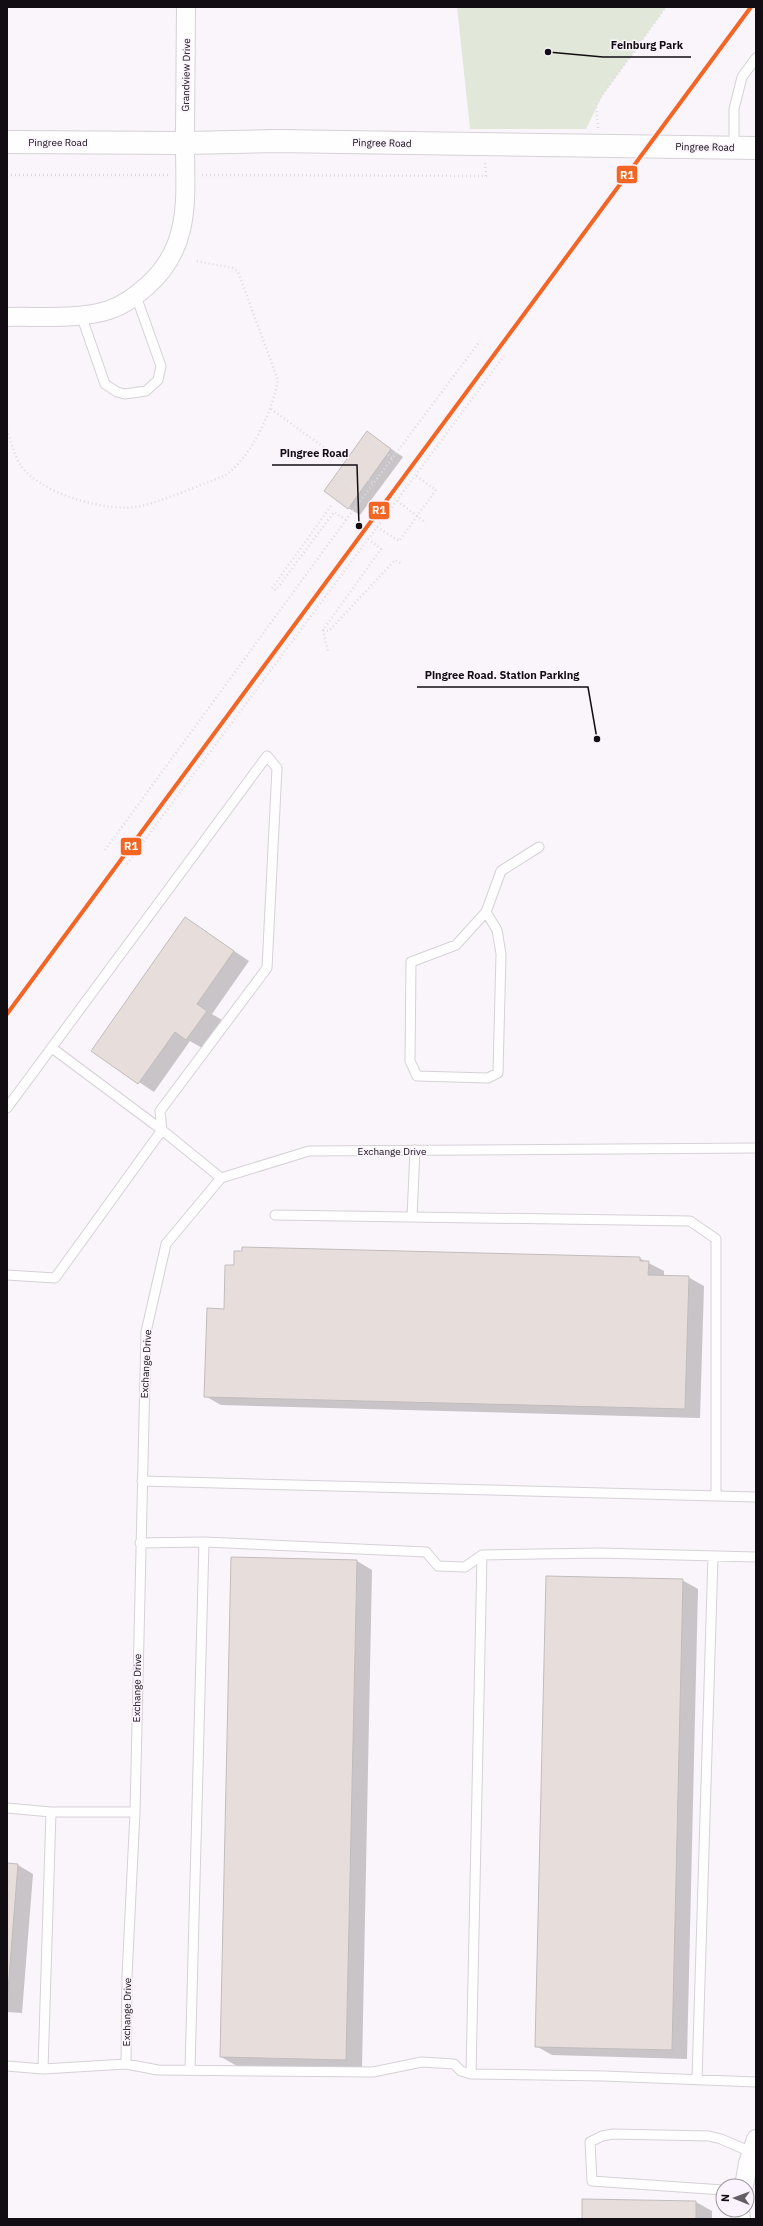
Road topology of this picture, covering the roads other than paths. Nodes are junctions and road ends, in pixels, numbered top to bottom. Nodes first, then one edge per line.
1 (186, 7) edge
2 (756, 58) edge
3 (7, 142) edge
4 (185, 143) junction
5 (734, 147) junction
6 (756, 148) edge
7 (136, 296) junction
8 (81, 315) junction
9 (7, 317) edge
10 (540, 847) dead end
11 (486, 912) junction
12 (52, 1048) junction
13 (7, 1108) edge
14 (162, 1130) junction
15 (756, 1148) edge
16 (415, 1150) junction
17 (221, 1178) junction
18 (275, 1215) dead end
19 (412, 1217) junction
20 (7, 1275) edge
21 (142, 1482) junction
22 (716, 1496) junction
23 (756, 1497) edge
24 (140, 1542) junction
25 (204, 1542) junction
26 (482, 1555) junction
27 (712, 1556) junction
28 (756, 1557) edge
29 (7, 1808) edge
30 (51, 1812) junction
31 (135, 1812) junction
32 (126, 2064) junction
33 (7, 2066) edge
34 (43, 2068) junction
35 (190, 2070) junction
36 (471, 2074) junction
37 (697, 2079) junction
38 (756, 2082) edge
39 (754, 2145) edge
40 (746, 2178) edge
41 (715, 2189) edge

1 - 4 street, Grandview Drive
2 - 5 lane
3 - 4 street, Pingree Road
4 - 5 street, Pingree Road
4 - 7 street, Grandview Drive
5 - 6 street, Pingree Road
7 - 8 street, Grandview Drive
7 - 8 lane
8 - 9 street, Grandview Drive
10 - 11 lane
11 - 11 lane
12 - 13 lane
12 - 14 lane
12 - 14 lane
14 - 17 lane
14 - 20 lane
15 - 16 lane, Exchange Drive
16 - 17 lane, Exchange Drive
16 - 19 lane
17 - 21 lane, Exchange Drive
18 - 19 lane
19 - 22 lane
21 - 22 lane
21 - 24 lane, Exchange Drive
22 - 23 lane
24 - 25 lane
24 - 31 lane, Exchange Drive
25 - 26 lane
25 - 35 lane
26 - 27 lane
26 - 36 lane
27 - 28 lane
27 - 37 lane
29 - 30 lane
30 - 31 lane
30 - 34 lane
31 - 32 lane, Exchange Drive
32 - 34 lane
32 - 35 lane
33 - 34 lane
35 - 36 lane
36 - 37 lane
37 - 38 lane
39 - 40 street
39 - 41 lane

